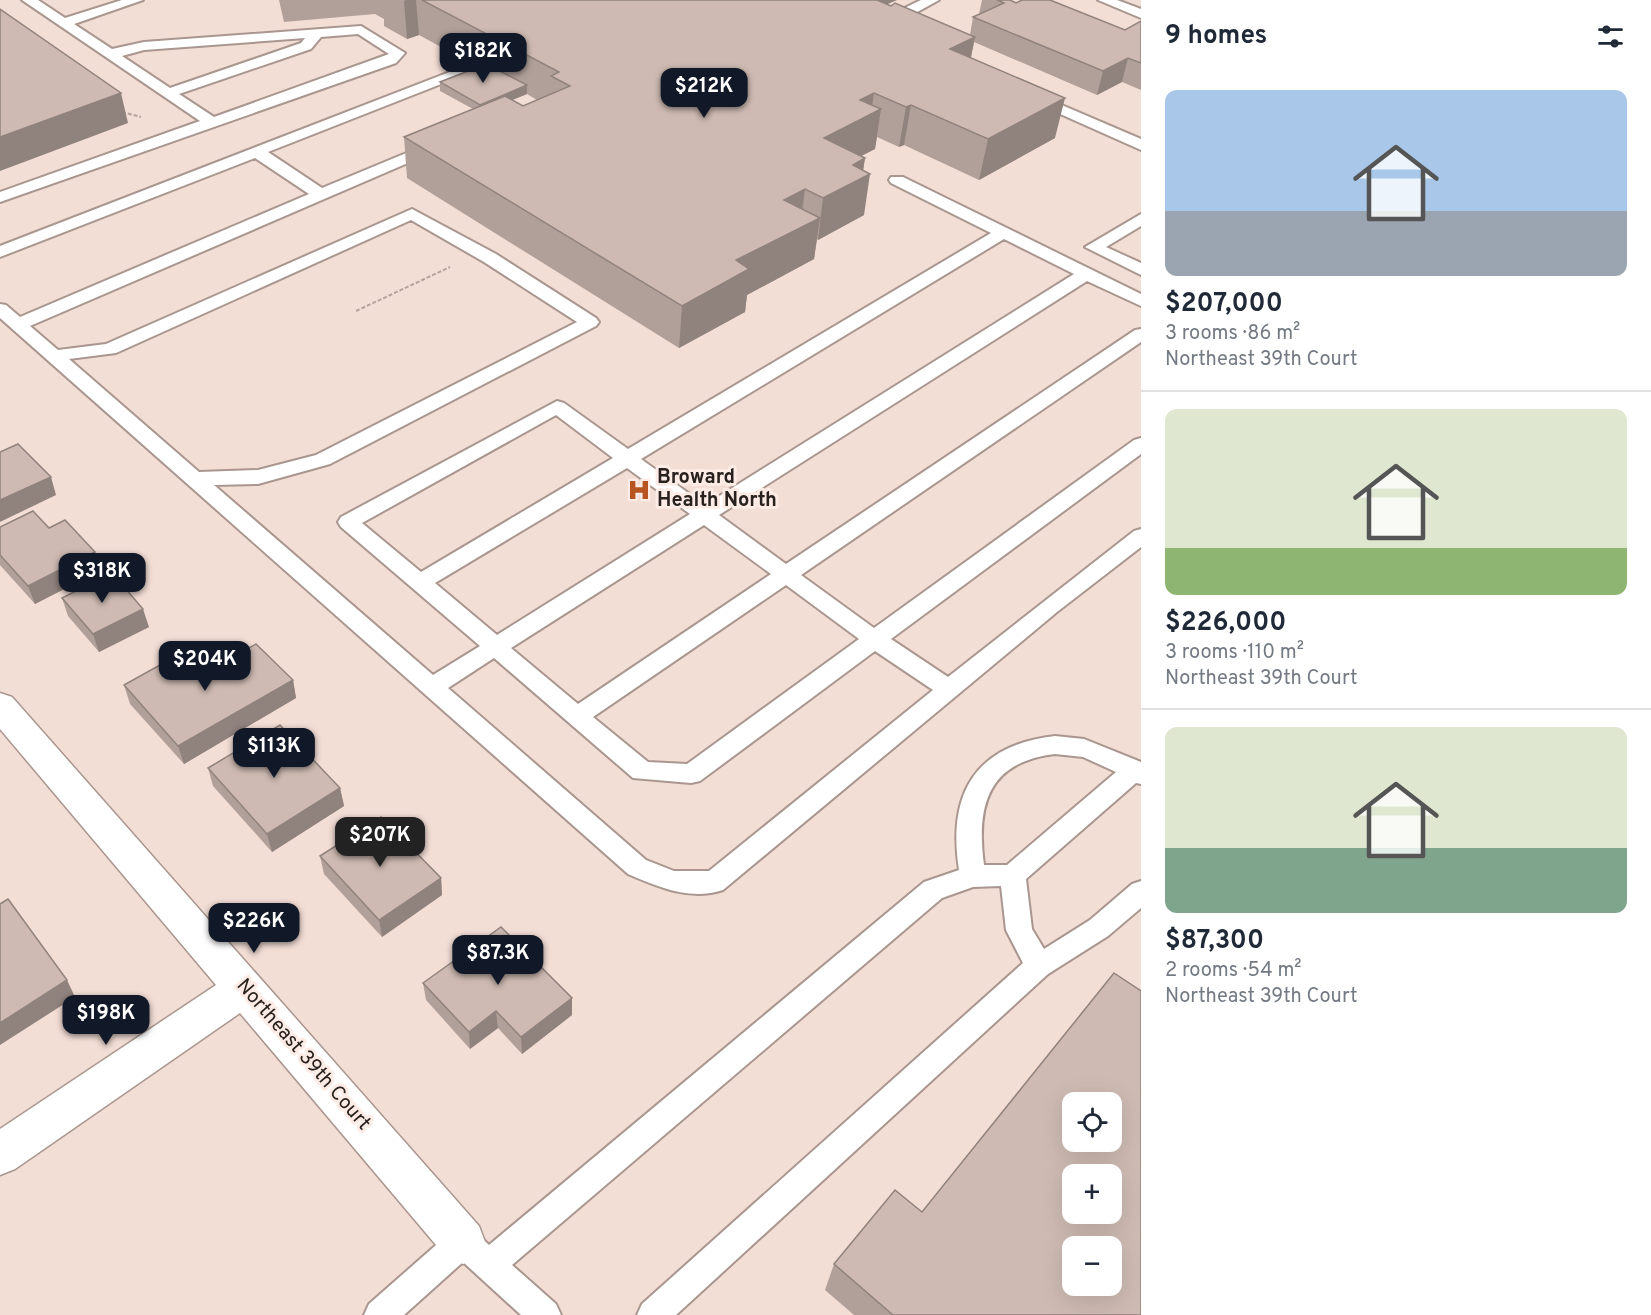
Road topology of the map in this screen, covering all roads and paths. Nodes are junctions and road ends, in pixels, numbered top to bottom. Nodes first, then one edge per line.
1 (29, 0) edge
2 (136, 0) edge
3 (932, 0) edge
4 (1105, 0) edge
5 (1141, 14) edge
6 (64, 23) junction
7 (319, 33) junction
8 (911, 42) edge
9 (110, 54) junction
10 (1021, 92) edge
11 (168, 93) junction
12 (506, 98) edge
13 (213, 123) junction
14 (450, 140) edge
15 (1141, 145) edge
16 (256, 151) junction
17 (897, 180) dead end
18 (321, 195) junction
19 (0, 197) edge
20 (1141, 219) edge
21 (1004, 233) junction
22 (472, 247) junction
23 (0, 252) edge
24 (1141, 270) edge
25 (1086, 274) junction
26 (1141, 301) edge
27 (0, 309) edge
28 (356, 312) dead end
29 (18, 324) junction
30 (1141, 334) edge
31 (52, 356) junction
32 (1141, 444) edge
33 (627, 458) junction
34 (194, 478) junction
35 (705, 515) junction
36 (1141, 536) edge
37 (785, 574) junction
38 (419, 583) junction
39 (874, 639) junction
40 (495, 647) junction
41 (432, 687) junction
42 (949, 689) junction
43 (0, 706) edge
44 (577, 716) junction
45 (1138, 773) edge
46 (1013, 875) junction
47 (973, 876) junction
48 (1141, 892) edge
49 (1039, 966) junction
50 (245, 987) junction
51 (0, 1154) edge
52 (476, 1253) junction
53 (380, 1315) edge
54 (545, 1315) edge
55 (653, 1315) edge

1 - 6 lane
2 - 6 lane
3 - 8 lane
4 - 5 lane
6 - 9 lane
7 - 9 lane
7 - 11 lane
7 - 13 lane
9 - 11 lane
10 - 15 lane
11 - 13 lane
12 - 16 lane
13 - 19 lane
14 - 18 lane
16 - 18 lane
16 - 23 lane
17 - 21 lane
18 - 29 lane
20 - 24 lane
21 - 25 lane
21 - 33 lane
22 - 28 path
22 - 31 lane
22 - 34 lane
25 - 26 lane
25 - 35 lane
27 - 29 lane
29 - 31 lane
30 - 37 lane
31 - 34 lane
32 - 39 lane
33 - 35 lane
33 - 38 lane
33 - 38 lane
34 - 41 lane
35 - 37 lane
35 - 40 lane
36 - 42 lane
37 - 39 lane
37 - 44 lane
38 - 40 lane
39 - 42 lane
39 - 44 lane
40 - 41 lane
40 - 44 lane
41 - 42 lane
43 - 50 street, Northeast 39th Court
45 - 46 lane
45 - 47 lane
46 - 47 lane
46 - 49 lane
47 - 52 lane
48 - 49 lane
49 - 55 lane
50 - 51 street
50 - 52 street, Northeast 39th Court
52 - 53 lane
52 - 54 lane

